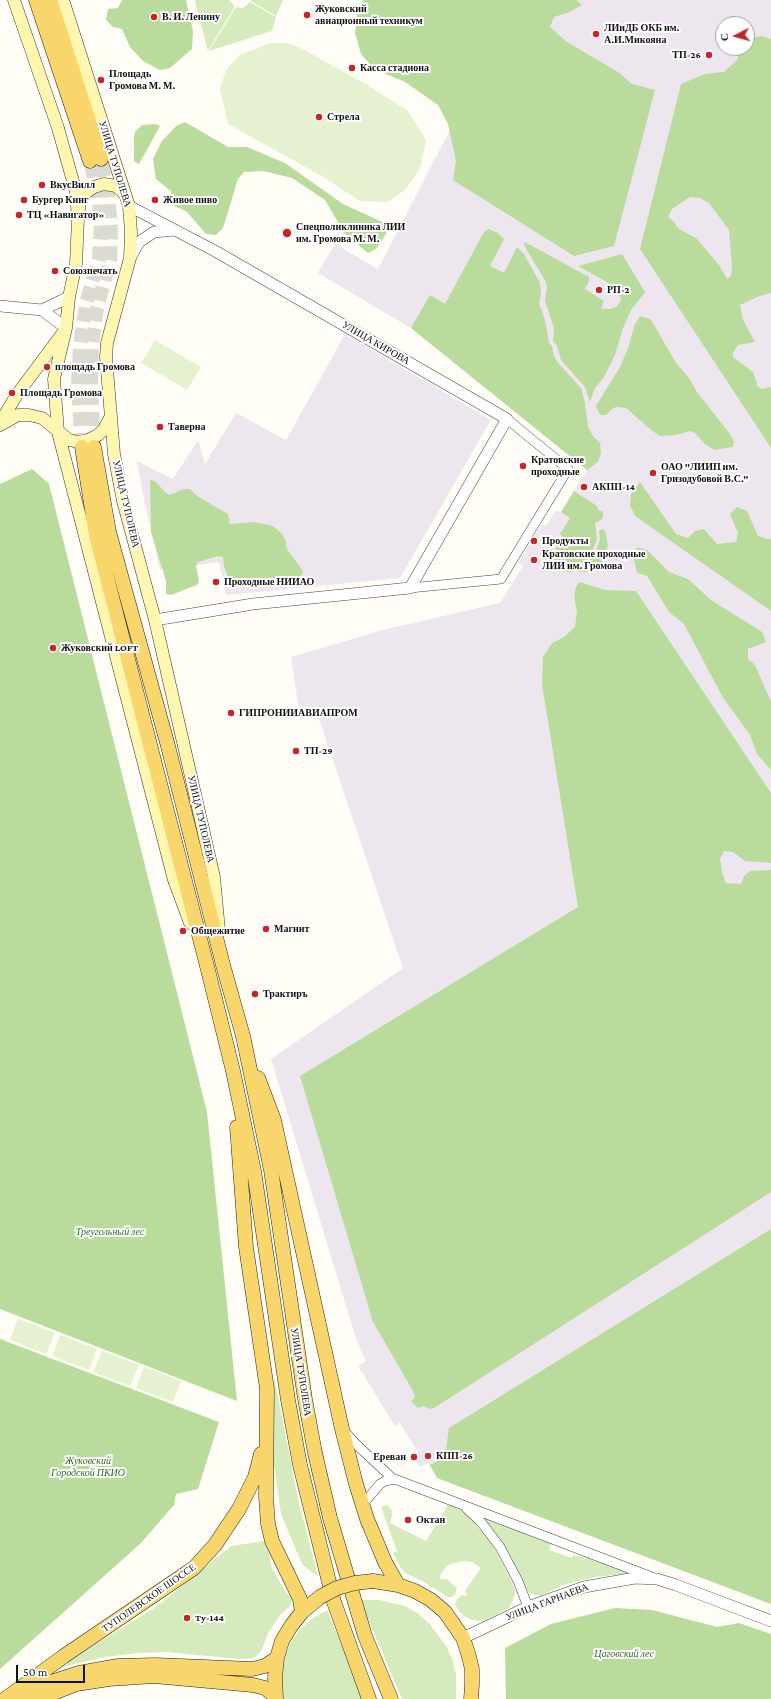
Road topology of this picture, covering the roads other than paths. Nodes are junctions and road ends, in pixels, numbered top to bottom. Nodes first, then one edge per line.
1 (14, 0) edge
2 (36, 0) edge
3 (50, 0) edge
4 (63, 0) edge
5 (125, 194) junction
6 (129, 206) junction
7 (78, 219) junction
8 (175, 230) junction
9 (130, 258) junction
10 (70, 291) junction
11 (0, 306) edge
12 (42, 310) junction
13 (66, 328) junction
14 (111, 416) junction
15 (508, 419) junction
16 (0, 424) edge
17 (58, 432) junction
18 (410, 588) junction
19 (155, 620) junction
20 (223, 965) junction
21 (208, 970) junction
22 (243, 1036) junction
23 (232, 1071) junction
24 (268, 1420) junction
25 (342, 1429) junction
26 (396, 1479) junction
27 (458, 1502) junction
28 (362, 1505) junction
29 (657, 1579) junction
30 (398, 1584) junction
31 (528, 1607) junction
32 (302, 1612) junction
33 (771, 1621) edge
34 (463, 1638) junction
35 (277, 1658) junction
36 (276, 1697) edge
37 (5, 1699) edge
38 (18, 1699) edge
39 (40, 1699) edge
40 (369, 1699) edge
41 (391, 1699) edge
42 (471, 1699) edge

1 - 7 main road
2 - 3 main road, УЛИЦА ТУПОЛЕВА
4 - 5 main road, УЛИЦА ТУПОЛЕВА
5 - 6 main road, УЛИЦА ТУПОЛЕВА
5 - 7 main road
6 - 8 street, УЛИЦА КИРОВА
6 - 9 main road, УЛИЦА ТУПОЛЕВА
7 - 10 main road
8 - 9 street
8 - 15 street, УЛИЦА КИРОВА
9 - 14 main road, УЛИЦА ТУПОЛЕВА
10 - 12 street
10 - 13 main road, УЛИЦА ТУПОЛЕВА
11 - 12 street
12 - 13 street
13 - 16 main road
13 - 17 main road, УЛИЦА ТУПОЛЕВА
14 - 17 main road
14 - 19 main road, УЛИЦА ТУПОЛЕВА
15 - 18 street
15 - 18 street, УЛИЦА КИРОВА
16 - 17 main road
17 - 21 main road, УЛИЦА ТУПОЛЕВА
18 - 19 street
19 - 20 main road, УЛИЦА ТУПОЛЕВА
20 - 21 main road, УЛИЦА ТУПОЛЕВА
20 - 22 main road, УЛИЦА ТУПОЛЕВА
21 - 23 main road, УЛИЦА ТУПОЛЕВА
22 - 25 main road, УЛИЦА ТУПОЛЕВА
22 - 41 main road, УЛИЦА ТУПОЛЕВА
23 - 24 main road, УЛИЦА ТУПОЛЕВА
23 - 40 main road, УЛИЦА ТУПОЛЕВА
24 - 32 main road
24 - 37 main road, ТУПОЛЕВСКОЕ ШОССЕ
25 - 26 street
25 - 28 main road, УЛИЦА ТУПОЛЕВА
26 - 27 street
26 - 28 street
27 - 29 street
27 - 31 street
28 - 30 main road, УЛИЦА ТУПОЛЕВА
29 - 31 street, УЛИЦА ГАРНАЕВА
29 - 33 street, УЛИЦА ГАРНАЕВА
30 - 32 main road, bridge
30 - 34 main road
31 - 34 street, УЛИЦА ГАРНАЕВА
32 - 35 main road
34 - 42 main road
35 - 36 main road
35 - 38 main road
36 - 39 main road

